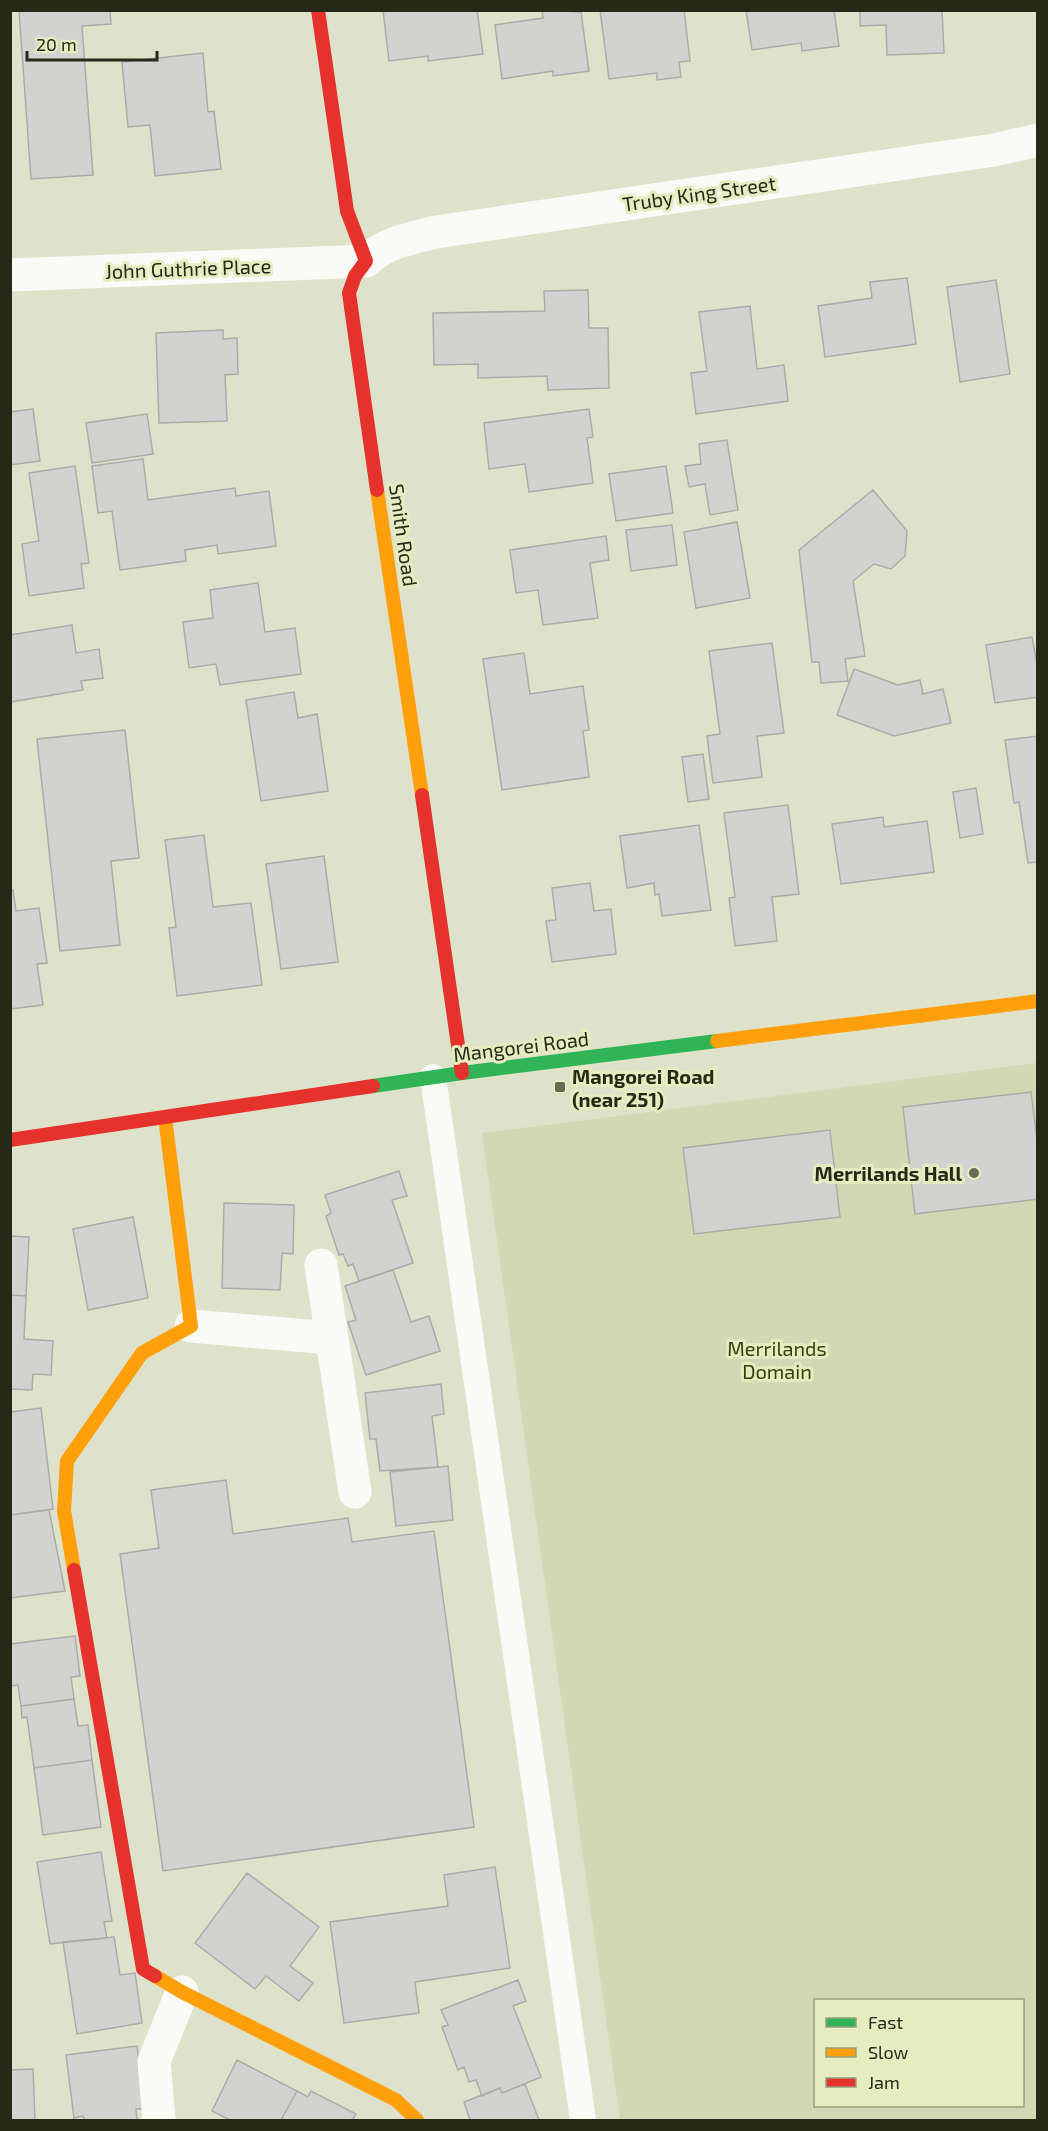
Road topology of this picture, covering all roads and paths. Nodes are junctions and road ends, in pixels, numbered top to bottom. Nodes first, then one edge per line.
1 (318, 10) edge
2 (1038, 140) edge
3 (366, 261) junction
4 (10, 275) edge
5 (1038, 1001) edge
6 (462, 1073) junction
7 (433, 1077) junction
8 (165, 1117) junction
9 (10, 1140) edge
10 (321, 1265) dead end
11 (191, 1326) junction
12 (331, 1338) junction
13 (355, 1492) dead end
14 (182, 1992) junction
15 (159, 2121) edge
16 (417, 2121) edge
17 (583, 2121) edge

1 - 3 street
2 - 3 street, Truby King Street
3 - 4 street, John Guthrie Place
3 - 6 street, Smith Road
5 - 6 street, Mangorei Road
6 - 7 street, Mangorei Road
7 - 8 street, Mangorei Road
7 - 17 lane
8 - 9 street, Mangorei Road
8 - 11 street
10 - 12 street
11 - 12 street
11 - 14 street
12 - 13 street
14 - 15 street
14 - 16 street

